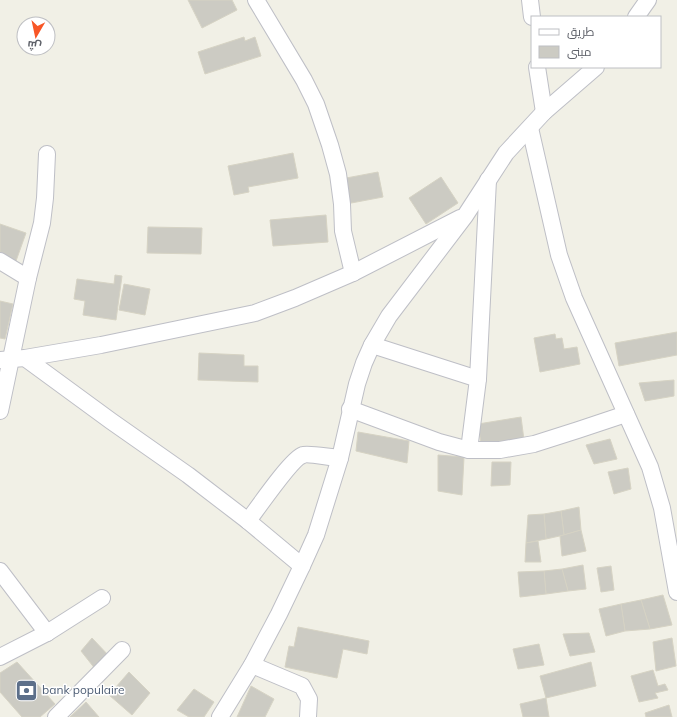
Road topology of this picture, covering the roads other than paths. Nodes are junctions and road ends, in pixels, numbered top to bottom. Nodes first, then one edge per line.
1 (256, 0) edge
2 (530, 0) edge
3 (648, 0) edge
4 (532, 16) edge
5 (637, 16) edge
6 (537, 68) edge
7 (595, 68) edge
8 (544, 112) junction
9 (530, 128) junction
10 (47, 154) dead end
11 (488, 179) junction
12 (465, 216) junction
13 (0, 261) edge
14 (353, 274) junction
15 (28, 278) junction
16 (372, 345) junction
17 (12, 359) edge
18 (478, 379) junction
19 (350, 410) junction
20 (0, 411) edge
21 (626, 414) junction
22 (469, 450) junction
23 (340, 458) junction
24 (248, 521) junction
25 (302, 566) junction
26 (0, 571) edge
27 (677, 592) edge
28 (102, 598) dead end
29 (47, 633) junction
30 (122, 650) dead end
31 (0, 657) edge
32 (252, 665) junction
33 (56, 717) edge
34 (220, 717) edge
35 (308, 717) edge

1 - 14 street
2 - 4 street
3 - 5 street
6 - 8 street
7 - 8 street
8 - 9 street
9 - 11 street
9 - 21 street
10 - 15 street
11 - 12 street
11 - 18 street
12 - 14 street
12 - 16 street
13 - 15 street
14 - 17 street
15 - 17 street
16 - 18 street
16 - 19 street
17 - 20 street
17 - 24 street
18 - 22 street
19 - 22 street
19 - 23 street
21 - 22 street
21 - 27 street
23 - 24 street
23 - 25 street
24 - 25 street
25 - 32 street
26 - 29 street
28 - 29 street
29 - 31 street
30 - 33 street
32 - 34 street
32 - 35 street

